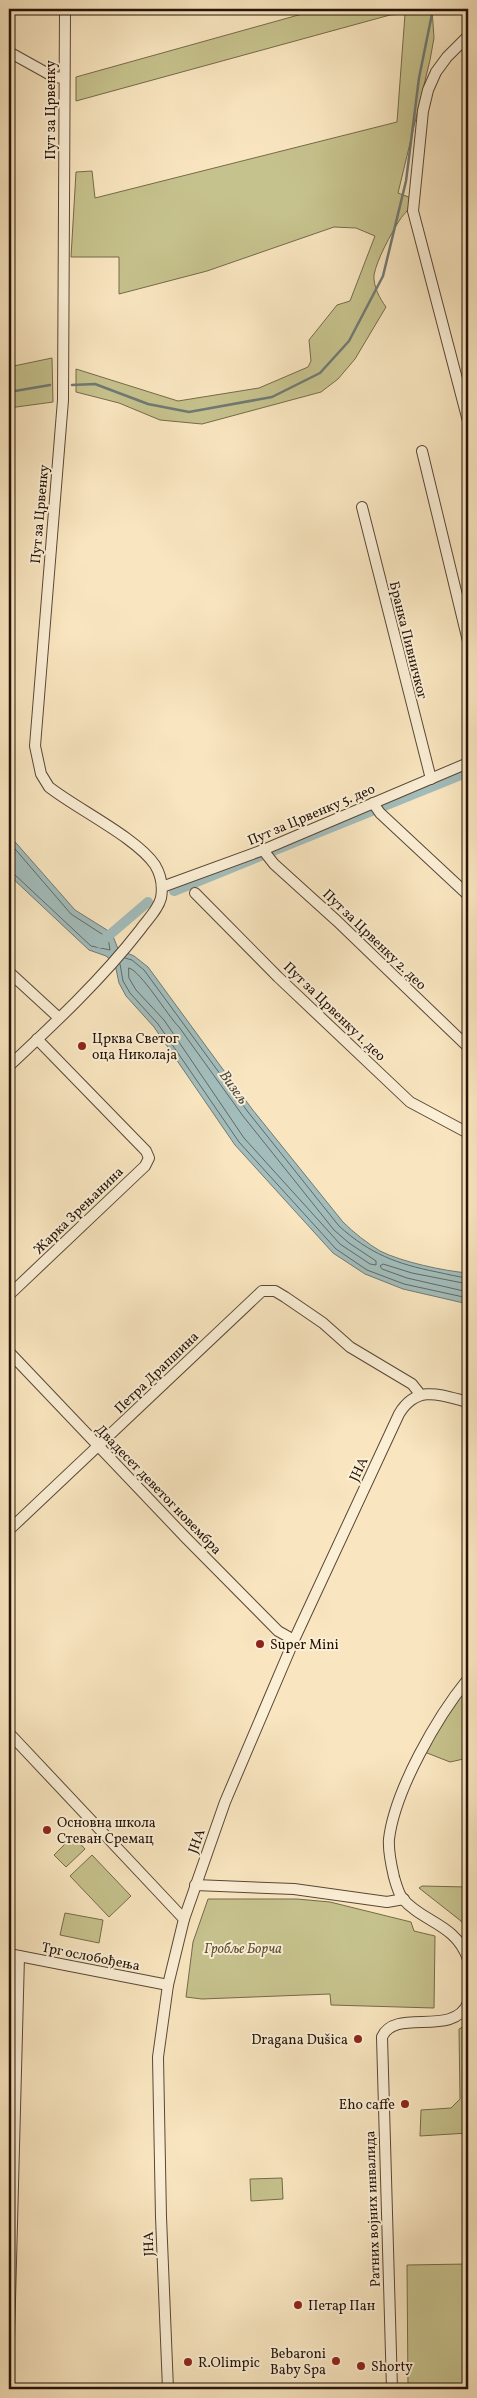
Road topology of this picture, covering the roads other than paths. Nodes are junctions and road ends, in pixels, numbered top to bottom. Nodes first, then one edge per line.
1 (65, 9) edge
2 (468, 36) edge
3 (9, 52) edge
4 (64, 78) junction
5 (468, 421) edge
6 (422, 451) dead end
7 (362, 507) dead end
8 (468, 641) edge
9 (468, 763) edge
10 (431, 779) junction
11 (373, 804) junction
12 (266, 854) junction
13 (162, 888) junction
14 (195, 893) dead end
15 (468, 895) edge
16 (9, 972) edge
17 (59, 1018) junction
18 (37, 1039) junction
19 (468, 1047) edge
20 (9, 1066) edge
21 (468, 1133) edge
22 (9, 1295) edge
23 (9, 1352) edge
24 (420, 1394) junction
25 (468, 1402) edge
26 (98, 1446) junction
27 (9, 1530) edge
28 (294, 1640) junction
29 (468, 1679) edge
30 (9, 1733) edge
31 (195, 1885) junction
32 (404, 1899) junction
33 (184, 1919) junction
34 (14, 1955) edge
35 (468, 1959) edge
36 (168, 1985) junction
37 (468, 2003) edge
38 (9, 2338) edge
39 (168, 2389) edge
40 (392, 2389) edge

1 - 4 street, Пут за Црвенку
2 - 5 street
3 - 4 street
4 - 13 street, Пут за Црвенку
6 - 8 street
7 - 10 street, Бранка Пивничког
9 - 10 street, Пут за Црвенку 5. део
10 - 11 street, Пут за Црвенку 5. део
11 - 12 street, Пут за Црвенку 5. део
11 - 15 street
12 - 13 street, Пут за Црвенку 5. део
12 - 19 street, Пут за Црвенку 2. део
13 - 17 street
14 - 21 street, Пут за Црвенку 1. део
16 - 17 street
17 - 18 street
18 - 20 street
18 - 22 street, Жарка Зрењанина
23 - 26 street, Двадесет деветог новембра
24 - 25 street
24 - 26 street, Петра Драпшина
24 - 28 street, ЈНА
26 - 27 street, Петра Драпшина
26 - 28 street, Двадесет деветог новембра
28 - 31 street, ЈНА
29 - 32 street
30 - 33 street
31 - 32 street
31 - 33 street, ЈНА
32 - 35 street
33 - 36 street, ЈНА
34 - 36 street, Трг ослобођења
34 - 38 street
36 - 39 street, ЈНА
37 - 40 street, Ратних војних инвалида

